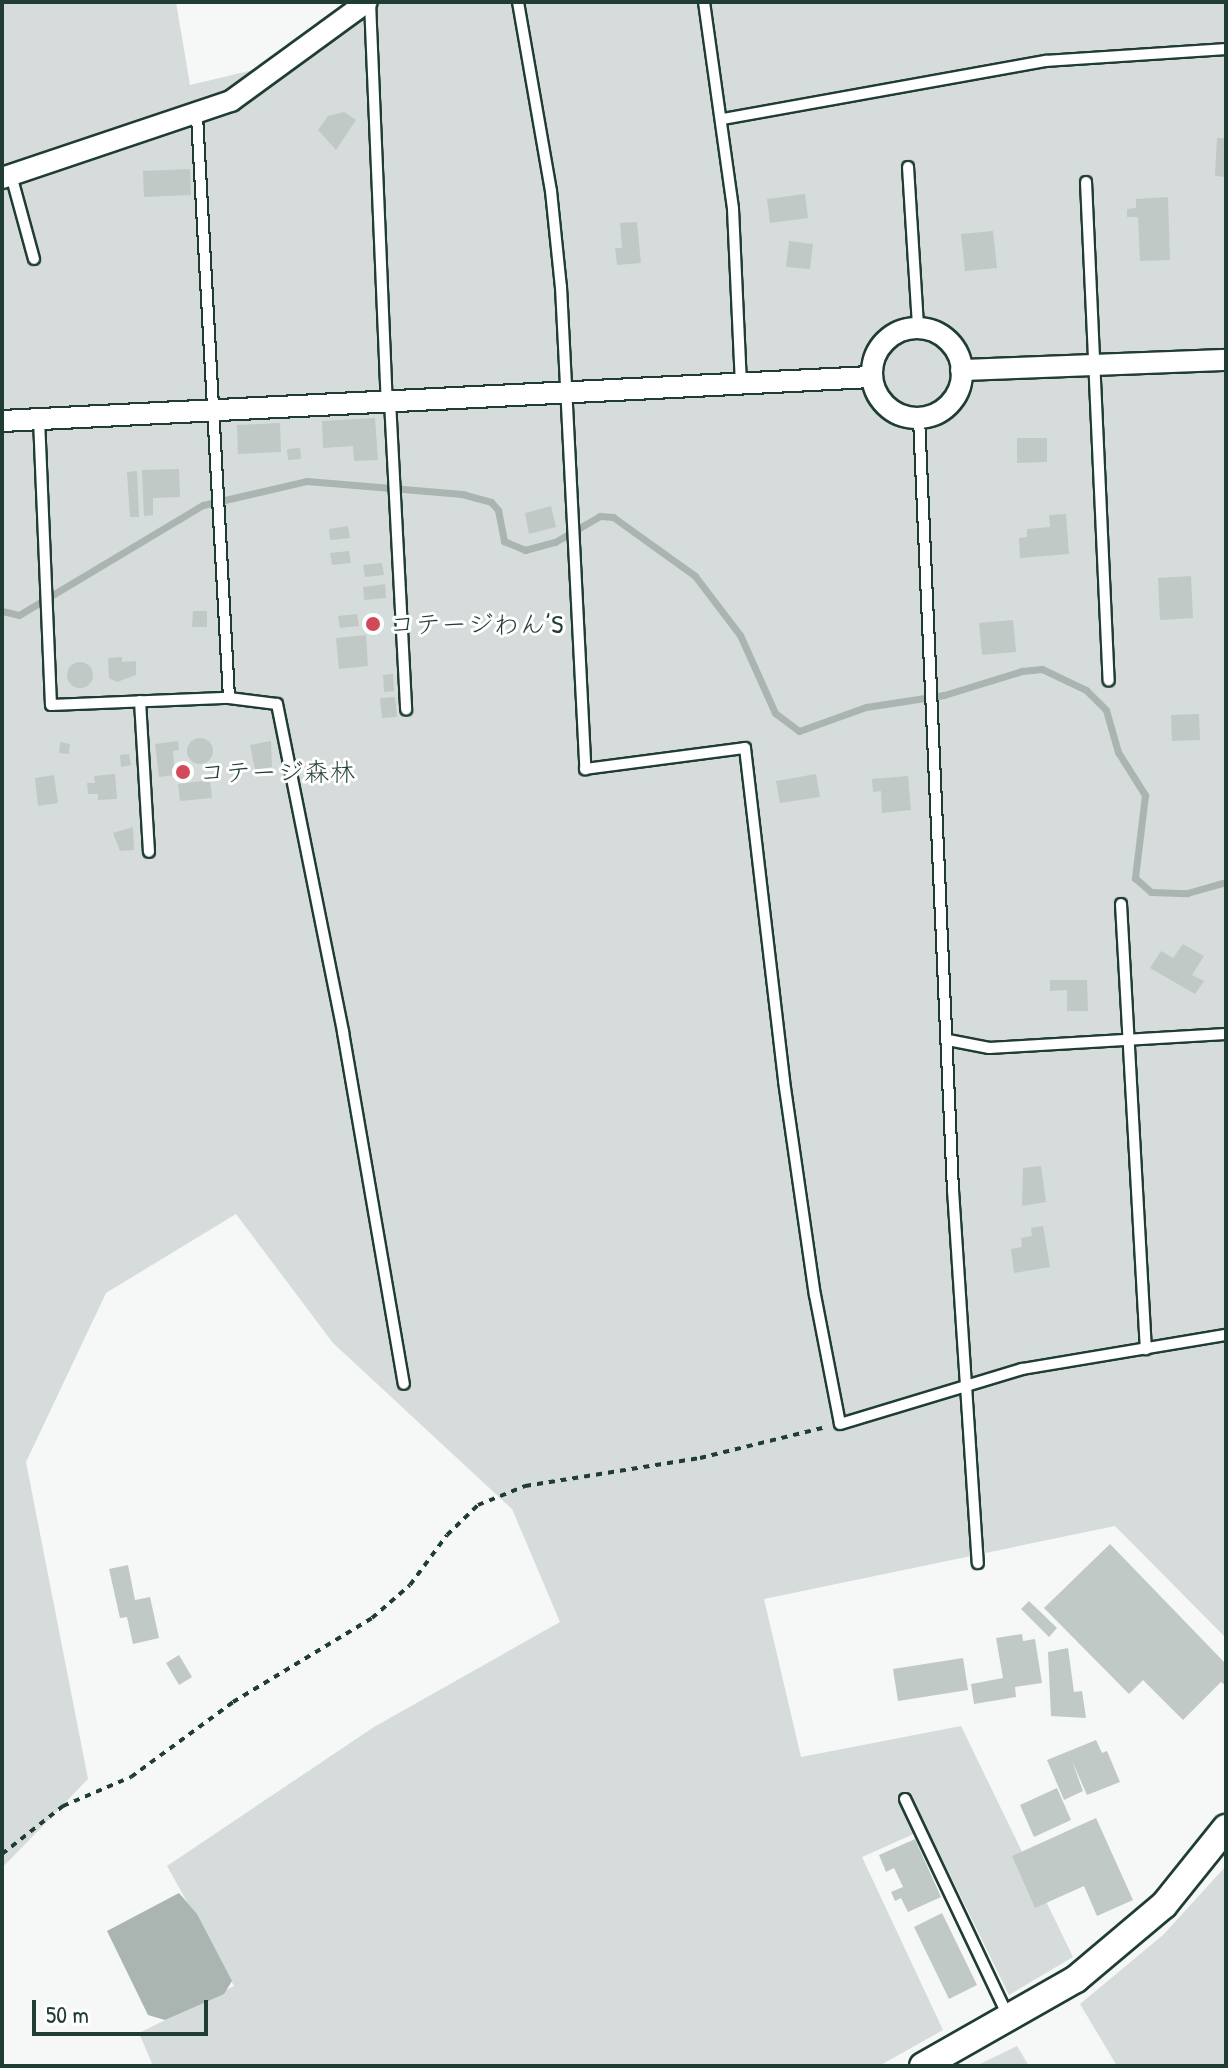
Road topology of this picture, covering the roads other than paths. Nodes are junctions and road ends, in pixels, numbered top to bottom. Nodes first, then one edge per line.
1 (369, 2) edge
2 (518, 2) edge
3 (704, 2) edge
4 (1226, 49) edge
5 (197, 116) junction
6 (723, 119) junction
7 (908, 167) dead end
8 (6, 177) edge
9 (1086, 182) dead end
10 (34, 259) dead end
11 (918, 327) junction
12 (1226, 360) edge
13 (1092, 365) junction
14 (961, 370) junction
15 (872, 377) junction
16 (741, 383) junction
17 (565, 392) junction
18 (389, 401) junction
19 (214, 410) junction
20 (919, 418) junction
21 (39, 419) junction
22 (2, 421) edge
23 (1109, 680) dead end
24 (229, 698) junction
25 (140, 701) junction
26 (406, 710) dead end
27 (149, 852) dead end
28 (1121, 904) dead end
29 (1226, 1034) edge
30 (948, 1040) junction
31 (1128, 1040) junction
32 (1226, 1335) edge
33 (1146, 1349) junction
34 (404, 1384) dead end
35 (964, 1387) junction
36 (978, 1563) dead end
37 (905, 1799) dead end
38 (1226, 1828) edge
39 (1009, 2018) junction
40 (923, 2066) edge

1 - 5 street
1 - 18 lane
2 - 17 lane
3 - 6 lane
4 - 6 lane
5 - 8 street
5 - 19 lane
6 - 16 lane
7 - 11 lane
8 - 10 lane
9 - 13 lane
11 - 14 street
11 - 15 street
12 - 13 street
13 - 14 street
13 - 23 lane
14 - 20 street
15 - 16 street
15 - 20 street
16 - 17 street
17 - 18 street
17 - 35 lane
18 - 19 street
18 - 26 lane
19 - 21 street
19 - 24 lane
20 - 30 lane
21 - 22 street
21 - 25 lane
24 - 25 lane
24 - 34 lane
25 - 27 lane
28 - 31 lane
29 - 31 lane
30 - 31 lane
30 - 35 lane
31 - 33 lane
32 - 33 lane
33 - 35 lane
35 - 36 lane
37 - 39 lane
38 - 39 street
39 - 40 street

